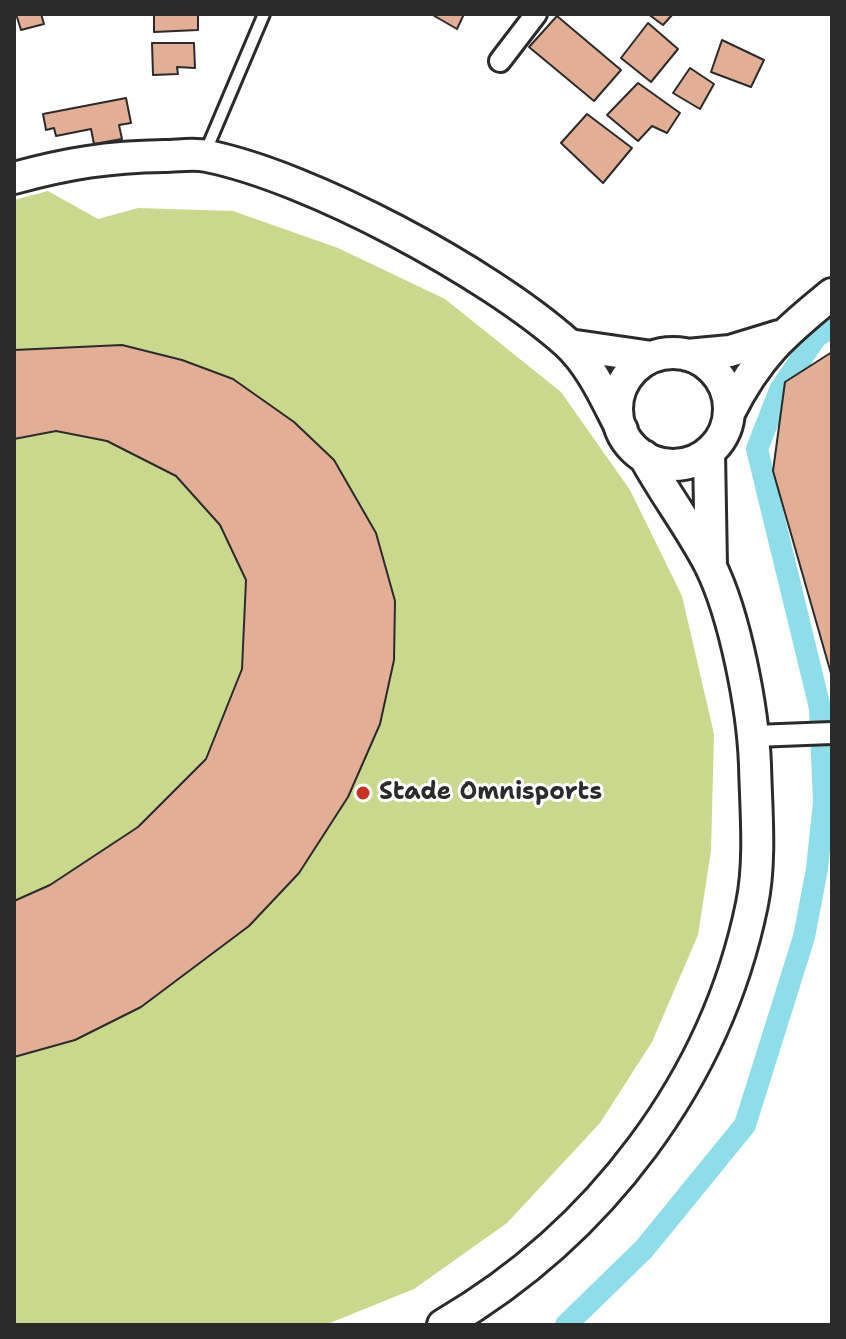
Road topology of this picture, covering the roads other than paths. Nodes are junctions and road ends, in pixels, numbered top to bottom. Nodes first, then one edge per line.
1 (264, 14) edge
2 (536, 14) edge
3 (500, 61) dead end
4 (205, 155) junction
5 (14, 178) edge
6 (832, 294) edge
7 (779, 336) junction
8 (569, 345) junction
9 (687, 355) junction
10 (652, 357) junction
11 (729, 413) junction
12 (622, 430) junction
13 (709, 453) junction
14 (644, 456) junction
15 (711, 566) junction
16 (832, 733) edge
17 (755, 736) junction
18 (443, 1325) edge

1 - 4 lane
2 - 3 street
4 - 5 main road
4 - 8 main road
6 - 7 main road
7 - 9 main road
7 - 11 main road
8 - 10 main road
8 - 12 main road
9 - 10 main road
9 - 11 main road
10 - 12 main road
11 - 13 main road
12 - 14 main road
13 - 14 main road
13 - 15 main road
14 - 15 main road
15 - 17 main road
16 - 17 street
17 - 18 main road

